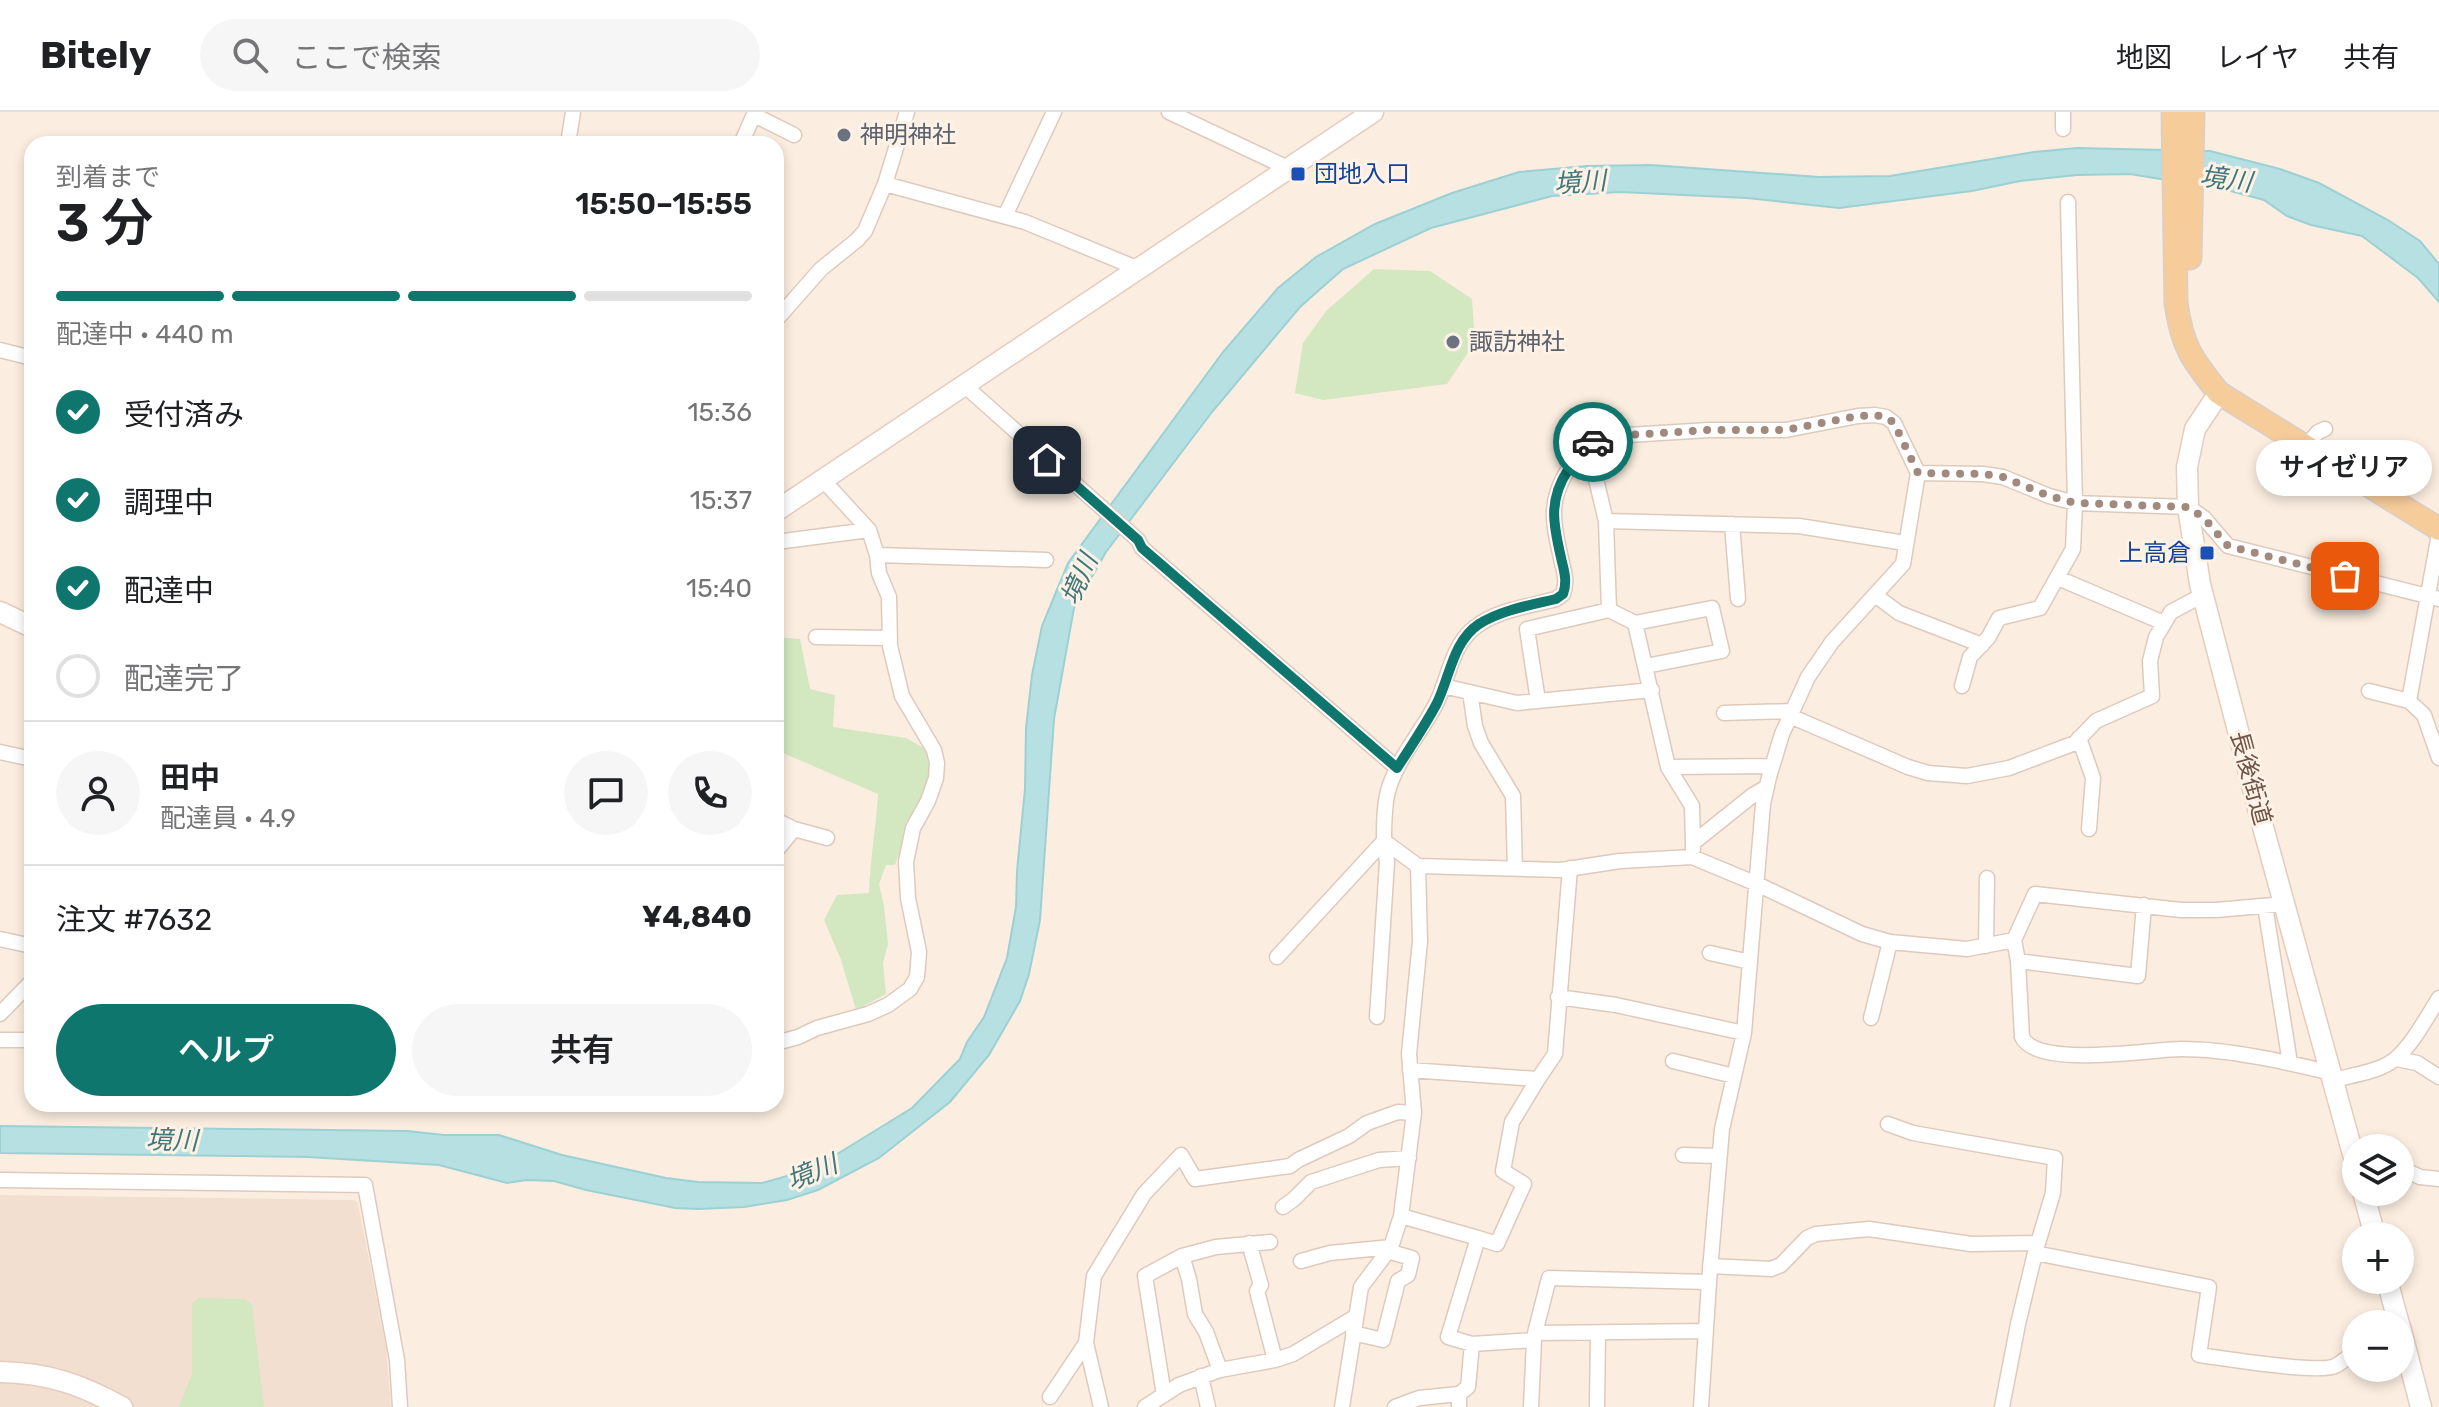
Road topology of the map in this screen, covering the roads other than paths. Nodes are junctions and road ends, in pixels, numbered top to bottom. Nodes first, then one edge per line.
1 (573, 112) edge
2 (907, 112) edge
3 (1054, 112) edge
4 (1169, 112) edge
5 (1373, 112) edge
6 (2063, 112) edge
7 (2173, 112) edge
8 (2193, 112) edge
9 (754, 113) edge
10 (2063, 129) dead end
11 (794, 135) dead end
12 (569, 136) edge
13 (744, 136) edge
14 (2183, 140) junction
15 (1290, 169) junction
16 (885, 184) junction
17 (2068, 202) dead end
18 (1005, 216) junction
19 (1139, 269) junction
20 (784, 311) edge
21 (0, 350) edge
22 (24, 356) edge
23 (965, 386) junction
24 (2219, 393) junction
25 (2325, 429) dead end
26 (1588, 446) junction
27 (2306, 446) junction
28 (1918, 473) junction
29 (823, 480) junction
30 (2075, 503) junction
31 (784, 506) edge
32 (2188, 507) junction
33 (1606, 521) junction
34 (1732, 524) junction
35 (869, 530) junction
36 (2439, 532) edge
37 (784, 541) edge
38 (1905, 543) junction
39 (877, 555) junction
40 (1046, 560) dead end
41 (2058, 578) junction
42 (1875, 595) junction
43 (2203, 595) junction
44 (2433, 598) edge
45 (1738, 599) dead end
46 (1609, 610) junction
47 (0, 612) edge
48 (24, 623) edge
49 (1635, 623) junction
50 (2164, 623) junction
51 (816, 637) dead end
52 (889, 638) junction
53 (1982, 645) junction
54 (1646, 666) junction
55 (1443, 686) junction
56 (1962, 686) dead end
57 (1652, 690) junction
58 (2369, 691) dead end
59 (1470, 692) junction
60 (1538, 701) junction
61 (2409, 701) junction
62 (1724, 713) dead end
63 (1791, 714) junction
64 (2435, 735) edge
65 (2079, 738) junction
66 (0, 752) edge
67 (24, 757) edge
68 (2439, 758) edge
69 (1772, 766) junction
70 (1668, 767) junction
71 (1397, 768) junction
72 (1767, 787) junction
73 (784, 824) edge
74 (794, 829) junction
75 (2089, 829) dead end
76 (827, 838) dead end
77 (784, 841) edge
78 (1384, 841) junction
79 (1692, 850) junction
80 (1418, 866) junction
81 (1570, 868) junction
82 (1515, 869) junction
83 (1987, 878) dead end
84 (1757, 884) junction
85 (2144, 905) junction
86 (2275, 905) junction
87 (0, 939) edge
88 (2014, 940) junction
89 (1890, 942) junction
90 (24, 944) edge
91 (1986, 946) junction
92 (1710, 953) dead end
93 (1277, 957) dead end
94 (2018, 961) junction
95 (1750, 962) junction
96 (24, 989) edge
97 (1558, 997) junction
98 (2439, 998) edge
99 (0, 1014) edge
100 (1377, 1017) dead end
101 (1871, 1018) dead end
102 (1744, 1033) junction
103 (0, 1040) edge
104 (24, 1040) edge
105 (784, 1041) edge
106 (2396, 1059) junction
107 (1673, 1061) dead end
108 (2290, 1063) junction
109 (1410, 1070) junction
110 (1734, 1076) junction
111 (2333, 1077) junction
112 (2439, 1077) edge
113 (1538, 1079) junction
114 (1414, 1113) junction
115 (1888, 1124) dead end
116 (2348, 1134) edge
117 (1683, 1155) dead end
118 (1719, 1156) junction
119 (1409, 1158) junction
120 (2414, 1174) edge
121 (2439, 1179) edge
122 (0, 1180) edge
123 (1283, 1207) dead end
124 (1401, 1216) junction
125 (1478, 1238) junction
126 (1270, 1242) dead end
127 (1249, 1243) junction
128 (2036, 1248) junction
129 (1389, 1249) junction
130 (1182, 1256) junction
131 (1301, 1261) dead end
132 (1710, 1266) junction
133 (1709, 1282) junction
134 (1354, 1325) junction
135 (1706, 1331) junction
136 (1598, 1333) junction
137 (1534, 1336) junction
138 (1086, 1343) junction
139 (1472, 1344) junction
140 (1275, 1360) junction
141 (2342, 1361) edge
142 (1220, 1370) junction
143 (0, 1372) edge
144 (1201, 1376) junction
145 (2414, 1381) edge
146 (1164, 1395) junction
147 (1050, 1397) dead end
148 (1459, 1401) edge
149 (122, 1407) edge
150 (400, 1407) edge
151 (1101, 1407) edge
152 (1145, 1407) edge
153 (1208, 1407) edge
154 (1342, 1407) edge
155 (1395, 1407) edge
156 (1531, 1407) edge
157 (1597, 1407) edge
158 (1701, 1407) edge
159 (2002, 1407) edge
160 (2421, 1407) edge

1 - 12 street
2 - 16 street
3 - 18 street
4 - 15 street
5 - 15 street
6 - 10 street
7 - 14 main road
8 - 14 main road
9 - 11 street
9 - 13 street
14 - 24 main road
15 - 19 street
16 - 18 street
16 - 20 street
17 - 30 street
18 - 19 street
19 - 23 street
21 - 22 street
23 - 29 street
23 - 71 street
24 - 27 main road
24 - 32 street, 長後街道
25 - 27 street
26 - 28 street
26 - 33 street
26 - 55 street
27 - 36 main road
28 - 30 street
28 - 38 street
29 - 31 street
29 - 35 street
30 - 32 street
30 - 41 street
32 - 43 street, 長後街道
32 - 44 street
33 - 34 street
33 - 46 street
34 - 38 street
34 - 45 street
35 - 37 street
35 - 39 street
36 - 44 street
38 - 42 street
39 - 40 street
39 - 52 street
41 - 50 street
41 - 53 street
42 - 53 street
42 - 63 street
43 - 50 street
43 - 86 street, 長後街道
44 - 61 street
46 - 49 street
46 - 60 street
47 - 48 street
49 - 54 street
49 - 54 street
50 - 65 street
51 - 52 street
52 - 105 street
53 - 56 street
54 - 57 street
55 - 59 street
55 - 71 street
57 - 60 street
57 - 70 street
58 - 61 street
59 - 60 street
59 - 82 street
61 - 64 street
62 - 63 street
63 - 65 street
63 - 69 street
64 - 68 street
65 - 75 street
66 - 67 street
69 - 70 street
69 - 72 street
70 - 79 street
71 - 78 street
72 - 79 street
72 - 84 street
73 - 74 street
74 - 76 street
74 - 77 street
78 - 80 street
78 - 93 street
78 - 100 street
79 - 81 street
79 - 84 street
80 - 82 street
80 - 109 street
81 - 82 street
81 - 97 street
83 - 91 street
84 - 89 street
84 - 95 street
85 - 86 street
85 - 88 street
85 - 94 street
86 - 108 street
86 - 111 street, 長後街道
87 - 90 street
88 - 91 street
88 - 94 street
89 - 91 street
89 - 101 street
92 - 95 street
94 - 108 street
95 - 102 street
96 - 99 street
97 - 102 street
97 - 113 street
98 - 106 street
102 - 110 street
103 - 104 street
106 - 111 street
106 - 112 street
107 - 110 street
108 - 111 street
109 - 113 street
109 - 114 street
110 - 118 street
111 - 116 street, 長後街道
113 - 125 street
114 - 119 street
114 - 138 street
115 - 128 street
117 - 118 street
118 - 132 street
119 - 123 street
119 - 124 street
120 - 121 street
122 - 150 street
124 - 125 street
124 - 129 street
125 - 139 street
126 - 127 street
127 - 130 street
127 - 140 street
128 - 132 street
128 - 141 street
128 - 159 street
129 - 131 street
129 - 134 street
129 - 134 street
130 - 142 street
130 - 146 street
132 - 133 street
133 - 135 street
133 - 137 street
134 - 140 street
134 - 154 street
135 - 136 street
135 - 158 street
136 - 137 street
136 - 157 street
137 - 139 street
137 - 156 street
138 - 147 street
138 - 151 street
139 - 148 street
140 - 142 street
142 - 144 street
143 - 149 street
144 - 146 street
144 - 153 street
145 - 160 street
146 - 152 street
148 - 155 street

